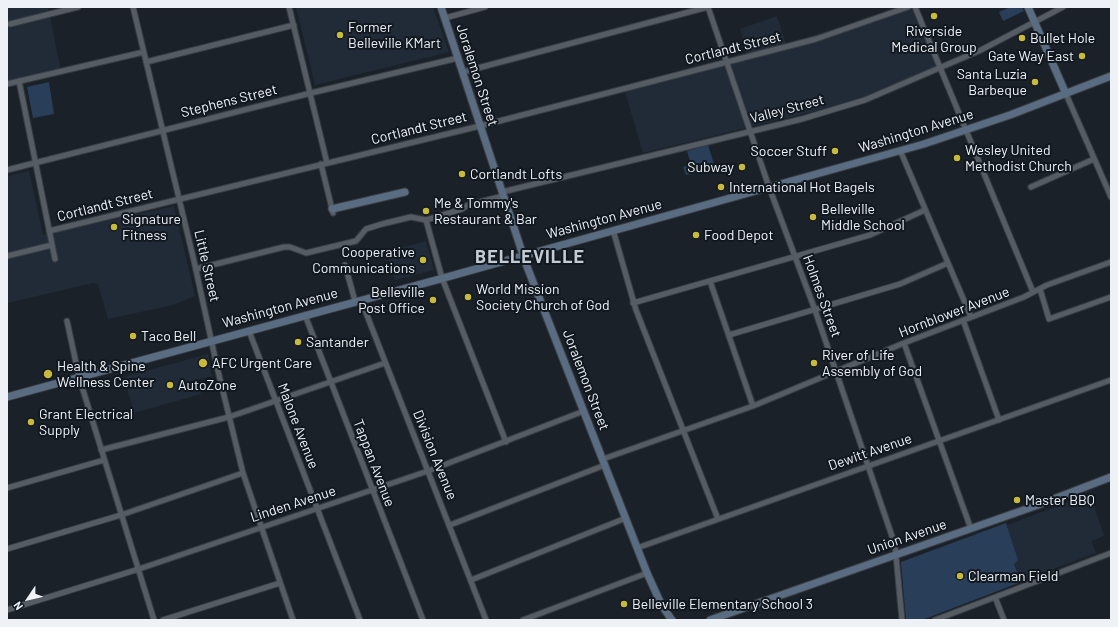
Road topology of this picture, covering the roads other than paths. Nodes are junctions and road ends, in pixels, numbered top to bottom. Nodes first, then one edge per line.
1 (78, 7) edge
2 (133, 7) edge
3 (289, 7) edge
4 (441, 7) edge
5 (485, 7) edge
6 (708, 7) edge
7 (908, 7) edge
8 (915, 7) edge
9 (1028, 7) edge
10 (1064, 7) edge
11 (444, 18) junction
12 (1036, 22) junction
13 (10, 24) dead end
14 (294, 25) junction
15 (144, 52) junction
16 (458, 58) junction
17 (146, 62) junction
18 (727, 62) junction
19 (940, 68) junction
20 (463, 72) junction
21 (1111, 76) edge
22 (19, 81) junction
23 (7, 84) edge
24 (311, 93) junction
25 (1066, 94) junction
26 (480, 126) junction
27 (162, 130) junction
28 (966, 130) junction
29 (751, 131) junction
30 (900, 150) junction
31 (1094, 159) junction
32 (35, 162) junction
33 (328, 163) junction
34 (321, 164) junction
35 (7, 170) edge
36 (769, 187) junction
37 (1031, 187) dead end
38 (405, 192) dead end
39 (502, 194) junction
40 (1111, 196) edge
41 (179, 199) junction
42 (925, 210) junction
43 (333, 211) joint
44 (426, 220) junction
45 (613, 230) junction
46 (49, 231) junction
47 (52, 245) junction
48 (524, 255) junction
49 (7, 256) edge
50 (795, 256) junction
51 (55, 259) dead end
52 (1111, 262) edge
53 (948, 263) junction
54 (345, 265) dead end
55 (196, 269) junction
56 (442, 278) junction
57 (710, 280) junction
58 (1040, 289) junction
59 (1033, 292) junction
60 (1111, 297) edge
61 (358, 300) junction
62 (633, 303) junction
63 (815, 310) junction
64 (305, 315) junction
65 (972, 317) junction
66 (963, 320) junction
67 (68, 321) dead end
68 (249, 331) junction
69 (729, 335) junction
70 (211, 341) junction
71 (904, 344) junction
72 (385, 363) junction
73 (836, 372) junction
74 (79, 377) junction
75 (1111, 380) edge
76 (331, 382) junction
77 (7, 397) edge
78 (276, 401) junction
79 (753, 406) junction
80 (584, 411) junction
81 (229, 417) junction
82 (999, 420) junction
83 (683, 430) junction
84 (938, 441) junction
85 (506, 442) junction
86 (101, 450) junction
87 (104, 460) junction
88 (604, 462) junction
89 (868, 466) junction
90 (428, 471) junction
91 (243, 473) junction
92 (1111, 477) edge
93 (7, 488) edge
94 (372, 490) junction
95 (317, 509) junction
96 (121, 515) junction
97 (626, 518) junction
98 (718, 519) junction
99 (450, 525) junction
100 (261, 527) junction
101 (971, 529) junction
102 (638, 548) junction
103 (7, 549) edge
104 (1111, 553) edge
105 (896, 555) junction
106 (139, 569) junction
107 (647, 573) junction
108 (471, 580) junction
109 (280, 583) junction
110 (995, 597) junction
111 (7, 610) edge
112 (154, 620) edge
113 (163, 620) edge
114 (293, 620) edge
115 (360, 620) edge
116 (422, 620) edge
117 (486, 620) edge
118 (523, 620) edge
119 (672, 620) edge
120 (710, 620) edge
121 (902, 620) edge
122 (935, 620) edge
123 (1004, 620) edge

1 - 13 street
2 - 15 street, Little Street
3 - 14 street
4 - 11 main road, Joralemon Street
5 - 11 street
6 - 18 street, Holmes Street
6 - 20 street
7 - 18 street, Cortlandt Street
8 - 19 street
9 - 12 main road
10 - 12 street, Valley Street
11 - 16 main road, Joralemon Street
12 - 19 street, Valley Street
12 - 25 main road
14 - 17 street
14 - 24 street
15 - 17 street, Little Street
15 - 22 street
16 - 20 main road, Joralemon Street
16 - 24 street, Stephens Street
17 - 27 street, Little Street
18 - 26 street, Cortlandt Street
18 - 29 street, Holmes Street
19 - 28 street
19 - 29 street, Valley Street
20 - 26 main road, Joralemon Street
21 - 25 main road, Washington Avenue
22 - 23 street
22 - 32 street
24 - 27 street, Stephens Street
24 - 33 street
25 - 28 main road, Washington Avenue
25 - 31 street
26 - 33 street, Cortlandt Street
26 - 39 main road, Joralemon Street
27 - 32 street, Stephens Street
27 - 41 street, Little Street
28 - 30 main road, Washington Avenue
28 - 59 street
29 - 36 street, Holmes Street
29 - 39 street, Valley Street
30 - 36 main road, Washington Avenue
30 - 42 street
31 - 37 street
31 - 40 street
32 - 35 street, Stephens Street
32 - 46 street
33 - 34 street, Cortlandt Street
34 - 41 street, Cortlandt Street
34 - 43 street
36 - 45 main road, Washington Avenue
36 - 50 street, Holmes Street
38 - 43 main road
39 - 44 street, Valley Street
39 - 48 main road, Joralemon Street
41 - 46 street, Cortlandt Street
41 - 55 street, Little Street
42 - 50 street
42 - 53 street
44 - 55 street
44 - 56 street
45 - 48 main road, Washington Avenue
45 - 62 street
46 - 47 street
47 - 49 street
47 - 51 street
48 - 56 main road, Washington Avenue
48 - 80 main road, Joralemon Street
50 - 57 street
50 - 63 street, Holmes Street
52 - 58 street, Hornblower Avenue
53 - 63 street
53 - 65 street
54 - 61 street, Division Avenue
55 - 70 street, Little Street
56 - 61 main road, Washington Avenue
56 - 85 street
57 - 62 street
57 - 69 street
58 - 59 street, Hornblower Avenue
58 - 60 street
59 - 65 street, Hornblower Avenue
61 - 64 main road, Washington Avenue
61 - 72 street, Division Avenue
62 - 83 street
63 - 69 street
63 - 73 street, Holmes Street
64 - 68 main road, Washington Avenue
64 - 76 street, Tappan Avenue
65 - 66 street, Hornblower Avenue
66 - 71 street, Hornblower Avenue
66 - 82 street
67 - 74 street
68 - 70 main road, Washington Avenue
68 - 78 street, Malone Avenue
69 - 79 street
70 - 74 main road, Washington Avenue
70 - 81 street, Little Street
71 - 73 street, Hornblower Avenue
71 - 84 street
72 - 76 street
72 - 90 street, Division Avenue
73 - 79 street, Hornblower Avenue
73 - 89 street, Holmes Street
74 - 77 main road, Washington Avenue
74 - 86 street
75 - 82 street, Dewitt Avenue
76 - 78 street
76 - 94 street, Tappan Avenue
78 - 81 street
78 - 95 street, Malone Avenue
79 - 83 street, Hornblower Avenue
80 - 85 street, Linden Avenue
80 - 88 main road, Joralemon Street
81 - 86 street
81 - 91 street, Little Street
82 - 84 street, Dewitt Avenue
83 - 88 street, Hornblower Avenue
83 - 98 street
84 - 89 street, Dewitt Avenue
84 - 101 street
85 - 90 street, Linden Avenue
86 - 87 street
87 - 93 street
87 - 96 street
88 - 97 main road, Joralemon Street
88 - 99 street, Hornblower Avenue
89 - 98 street, Dewitt Avenue
89 - 105 street, Holmes Street
90 - 94 street, Linden Avenue
90 - 99 street, Division Avenue
91 - 96 street
91 - 100 street, Little Street
92 - 101 main road, Union Avenue
94 - 95 street, Linden Avenue
94 - 116 street, Tappan Avenue
95 - 100 street, Linden Avenue
95 - 115 street, Malone Avenue
96 - 103 street
96 - 106 street
97 - 102 main road, Joralemon Street
97 - 108 street
98 - 102 street, Dewitt Avenue
99 - 108 street, Division Avenue
100 - 106 street, Linden Avenue
100 - 109 street, Little Street
101 - 105 main road, Union Avenue
102 - 107 main road, Joralemon Street
104 - 110 street
105 - 120 main road, Union Avenue
105 - 121 street, Holmes Street
106 - 111 street, Linden Avenue
106 - 112 street
107 - 118 street
107 - 119 main road, Joralemon Street
108 - 117 street, Division Avenue
109 - 113 street
109 - 114 street, Little Street
110 - 122 street
110 - 123 street

